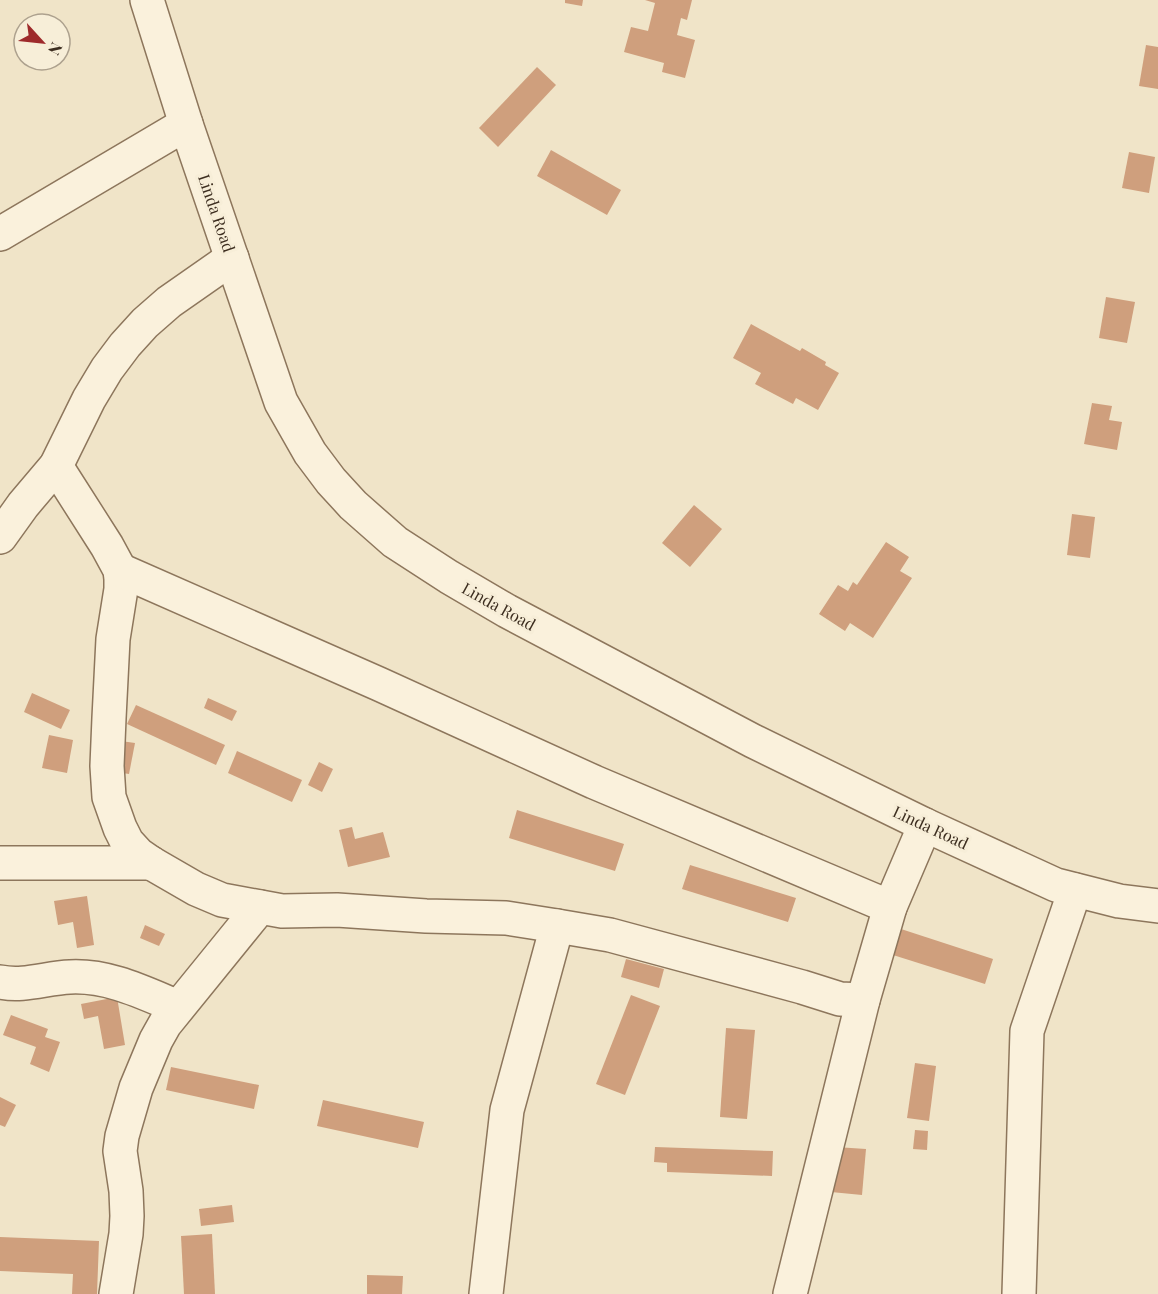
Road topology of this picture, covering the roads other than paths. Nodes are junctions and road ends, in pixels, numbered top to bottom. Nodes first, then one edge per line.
1 (147, 0) edge
2 (186, 124) junction
3 (0, 234) edge
4 (232, 258) junction
5 (56, 466) junction
6 (0, 537) edge
7 (120, 570) junction
8 (925, 825) junction
9 (0, 863) edge
10 (151, 863) junction
11 (1075, 890) junction
12 (1158, 906) edge
13 (260, 907) junction
14 (890, 907) junction
15 (557, 926) junction
16 (0, 982) edge
17 (863, 1000) junction
18 (178, 1007) junction
19 (116, 1294) edge
20 (486, 1294) edge
21 (790, 1294) edge
22 (1018, 1294) edge

1 - 2 street, Linda Road
2 - 3 street
2 - 4 street, Linda Road
4 - 5 street
4 - 8 street, Linda Road
5 - 6 street
5 - 7 street
7 - 10 street
7 - 14 street
8 - 11 street, Linda Road
8 - 14 street
9 - 10 street
10 - 13 street
11 - 12 street, Linda Road
11 - 22 street
13 - 15 street
13 - 18 street
14 - 17 street
15 - 17 street
15 - 20 street
16 - 18 street
17 - 21 street
18 - 19 street

